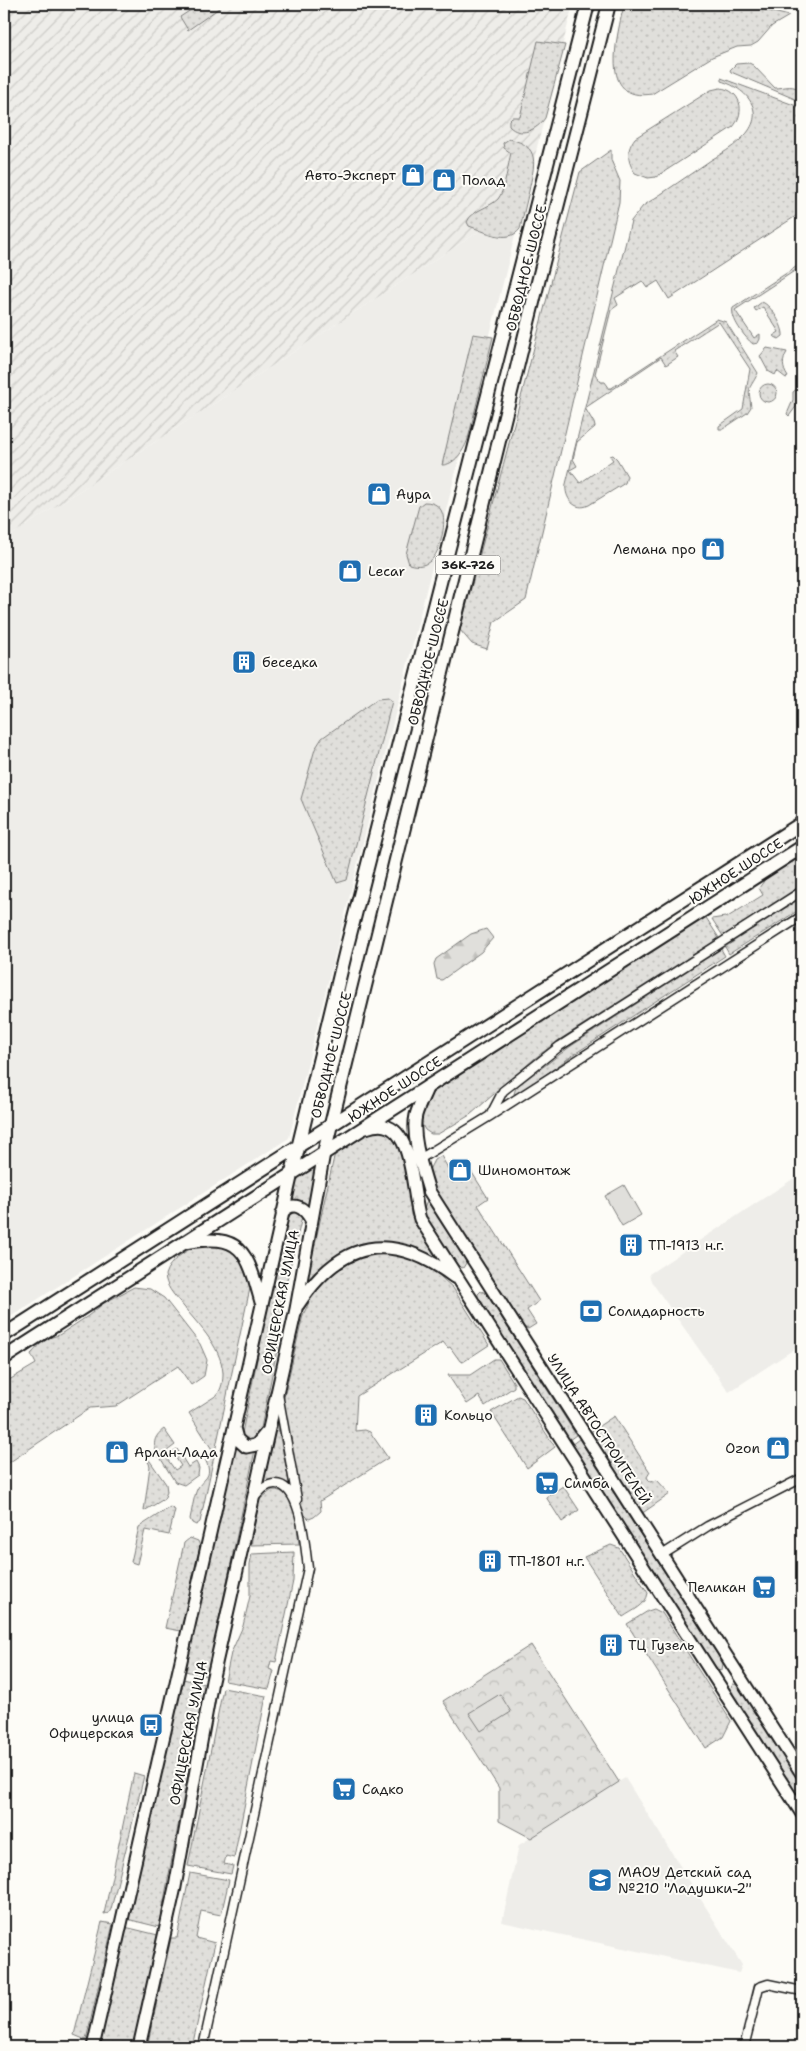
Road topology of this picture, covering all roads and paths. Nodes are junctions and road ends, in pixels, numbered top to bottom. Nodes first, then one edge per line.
1 (588, 4) edge
2 (609, 4) edge
3 (802, 823) edge
4 (802, 846) edge
5 (802, 891) edge
6 (802, 916) edge
7 (428, 1086) junction
8 (490, 1116) junction
9 (328, 1127) junction
10 (362, 1129) junction
11 (297, 1147) junction
12 (324, 1153) junction
13 (415, 1161) junction
14 (292, 1173) junction
15 (282, 1213) junction
16 (311, 1220) junction
17 (182, 1244) junction
18 (486, 1280) junction
19 (465, 1287) junction
20 (262, 1305) junction
21 (296, 1309) junction
22 (4, 1334) edge
23 (4, 1358) edge
24 (278, 1390) junction
25 (270, 1425) junction
26 (234, 1428) junction
27 (802, 1478) edge
28 (253, 1500) junction
29 (298, 1506) junction
30 (662, 1555) junction
31 (738, 1673) junction
32 (719, 1684) junction
33 (802, 1774) edge
34 (802, 1814) edge
35 (802, 1991) edge
36 (93, 2047) edge
37 (140, 2047) edge
38 (203, 2047) edge
39 (744, 2047) edge

1 - 11 main road, ОБВОДНОЕ ШОССЕ / 36К-726
2 - 9 main road, ОБВОДНОЕ ШОССЕ / 36К-726
3 - 9 main road, ЮЖНОЕ ШОССЕ
4 - 7 main road, ЮЖНОЕ ШОССЕ
5 - 8 street
6 - 8 street
7 - 10 main road, ЮЖНОЕ ШОССЕ
7 - 13 main road, УЛИЦА АВТОСТРОИТЕЛЕЙ
8 - 13 street
9 - 11 main road, ЮЖНОЕ ШОССЕ
9 - 12 main road, ОБВОДНОЕ ШОССЕ / 36К-726
10 - 12 main road, ЮЖНОЕ ШОССЕ
10 - 13 main road, УЛИЦА АВТОСТРОИТЕЛЕЙ
11 - 14 main road, ОФИЦЕРСКАЯ УЛИЦА
11 - 22 main road, ЮЖНОЕ ШОССЕ
12 - 14 main road, ЮЖНОЕ ШОССЕ
12 - 16 main road, ОФИЦЕРСКАЯ УЛИЦА
13 - 18 main road, УЛИЦА АВТОСТРОИТЕЛЕЙ
13 - 19 main road, УЛИЦА АВТОСТРОИТЕЛЕЙ
14 - 15 main road, ОФИЦЕРСКАЯ УЛИЦА
14 - 17 main road, ЮЖНОЕ ШОССЕ
15 - 16 main road, ОФИЦЕРСКАЯ УЛИЦА
15 - 20 main road, ОФИЦЕРСКАЯ УЛИЦА
16 - 21 main road, ОФИЦЕРСКАЯ УЛИЦА
17 - 20 main road, ОФИЦЕРСКАЯ УЛИЦА
17 - 23 main road, ЮЖНОЕ ШОССЕ
18 - 19 main road
18 - 30 main road, УЛИЦА АВТОСТРОИТЕЛЕЙ
19 - 21 main road, УЛИЦА АВТОСТРОИТЕЛЕЙ
19 - 32 main road, УЛИЦА АВТОСТРОИТЕЛЕЙ
20 - 26 main road, ОФИЦЕРСКАЯ УЛИЦА
21 - 24 main road, ОФИЦЕРСКАЯ УЛИЦА
24 - 25 main road, ОФИЦЕРСКАЯ УЛИЦА
24 - 29 street, ОФИЦЕРСКАЯ УЛИЦА
25 - 26 main road, ОФИЦЕРСКАЯ УЛИЦА
25 - 28 main road, ОФИЦЕРСКАЯ УЛИЦА
26 - 36 main road, ОФИЦЕРСКАЯ УЛИЦА
27 - 30 street
28 - 29 street
28 - 37 main road, ОФИЦЕРСКАЯ УЛИЦА
29 - 38 street, ОФИЦЕРСКАЯ УЛИЦА
30 - 31 main road, УЛИЦА АВТОСТРОИТЕЛЕЙ
31 - 32 main road
31 - 33 main road, УЛИЦА АВТОСТРОИТЕЛЕЙ
32 - 34 main road, УЛИЦА АВТОСТРОИТЕЛЕЙ
35 - 39 street

